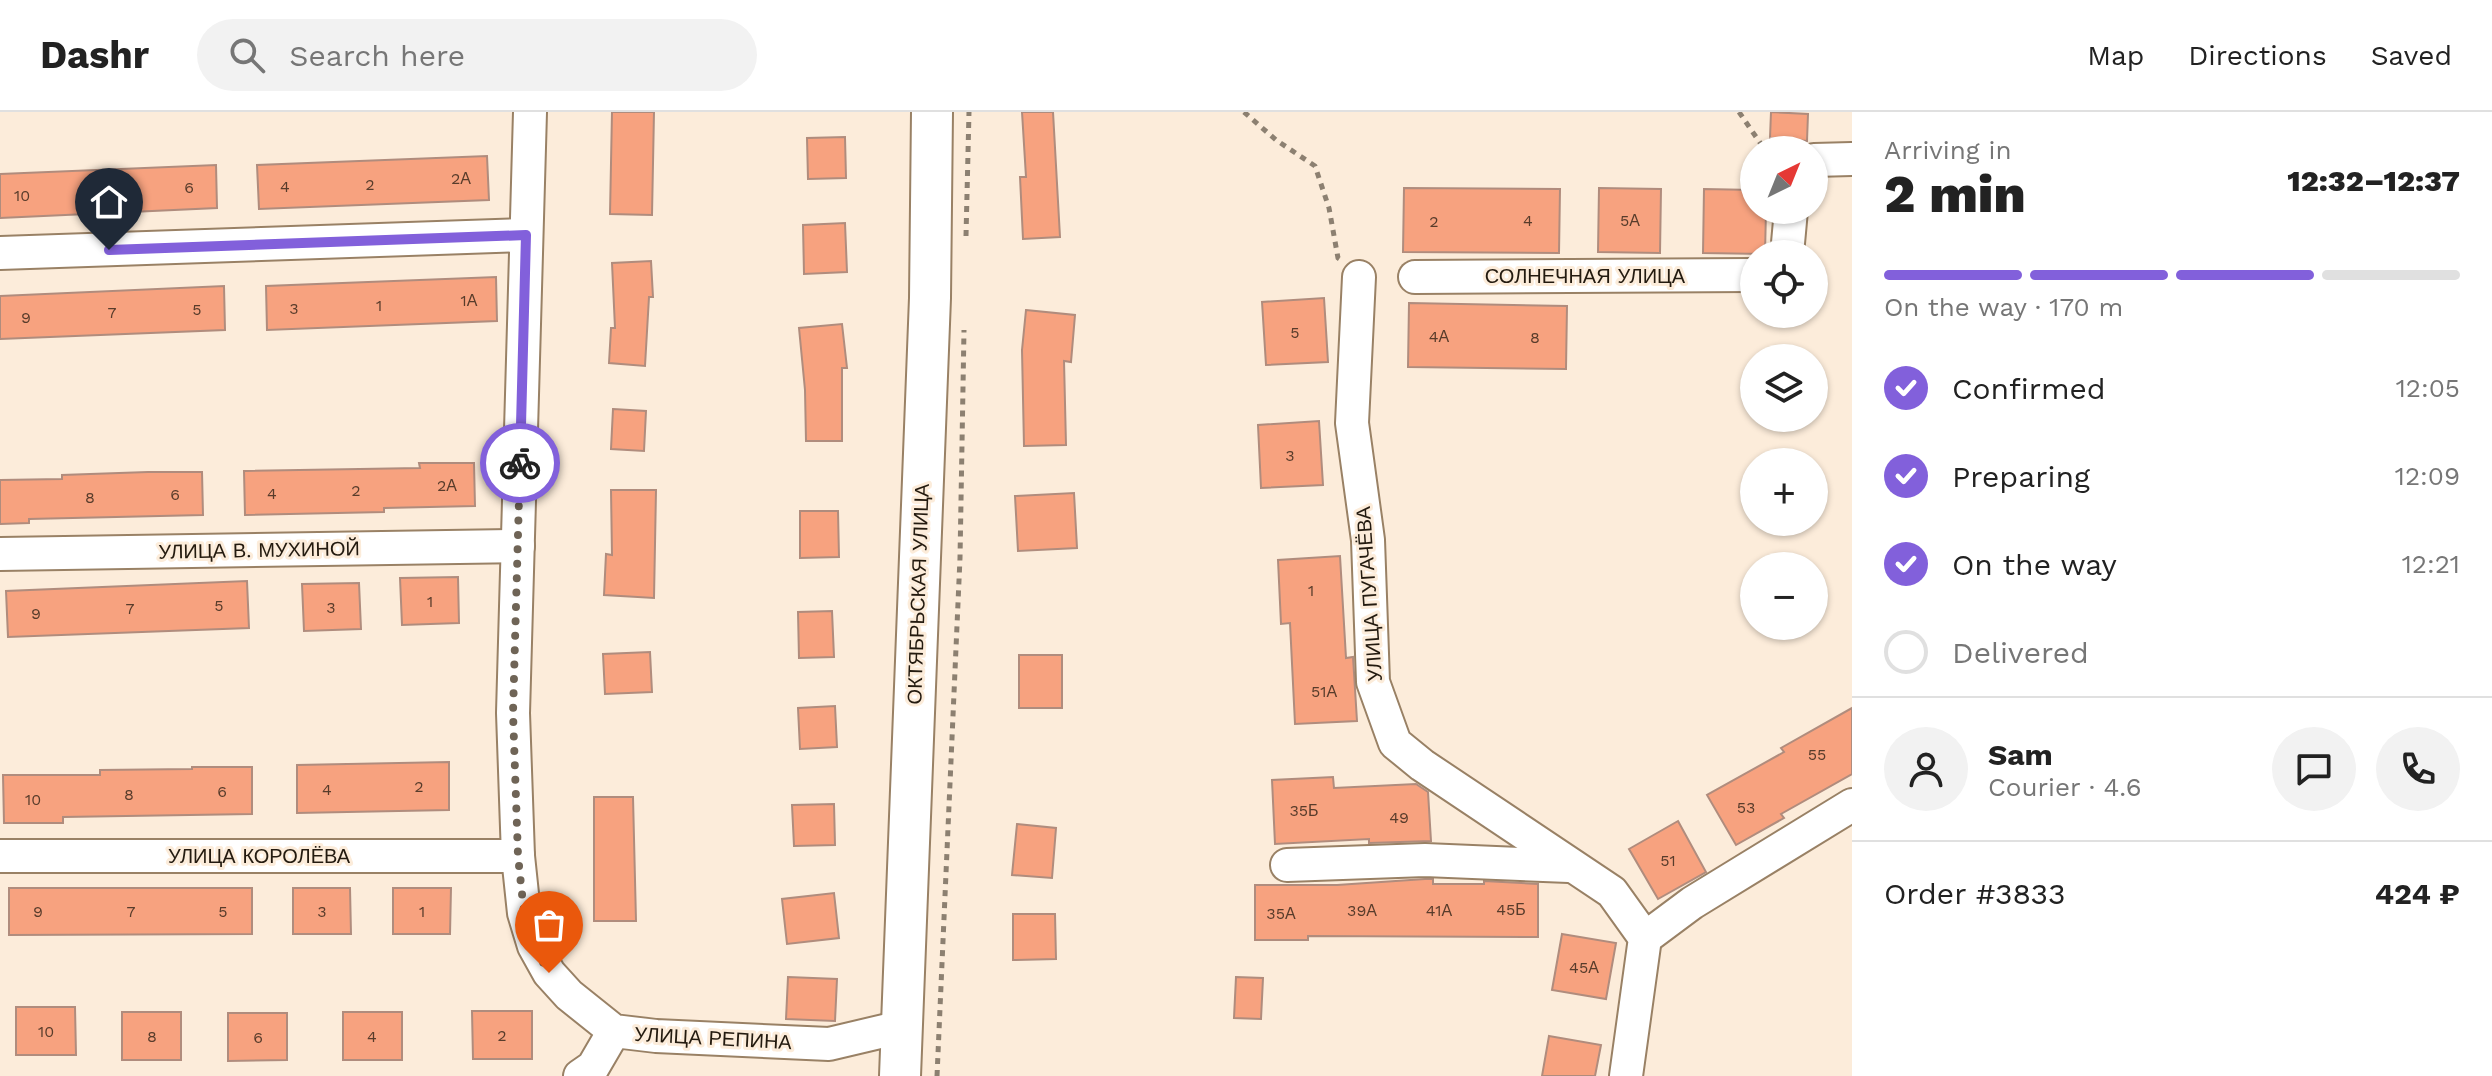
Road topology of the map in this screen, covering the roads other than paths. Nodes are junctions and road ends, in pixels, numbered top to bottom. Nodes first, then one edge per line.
1 (530, 112) edge
2 (932, 112) edge
3 (1852, 159) edge
4 (1828, 161) edge
5 (526, 235) junction
6 (0, 253) edge
7 (1740, 275) edge
8 (1359, 277) road end
9 (1415, 277) dead end
10 (518, 546) junction
11 (0, 554) edge
12 (1852, 805) edge
13 (0, 856) edge
14 (518, 856) junction
15 (1287, 865) dead end
16 (1569, 866) junction
17 (1645, 938) junction
18 (901, 1027) junction
19 (614, 1031) junction
20 (580, 1076) edge
21 (900, 1076) edge
22 (1626, 1076) edge

1 - 5 street, УЛИЦА РЕПИНА
2 - 18 main road, ОКТЯБРЬСКАЯ УЛИЦА
3 - 4 street
5 - 6 street
5 - 10 street, УЛИЦА РЕПИНА
7 - 9 street, СОЛНЕЧНАЯ УЛИЦА
8 - 16 street, УЛИЦА ПУГАЧЁВА
10 - 11 street, УЛИЦА В. МУХИНОЙ
10 - 14 street, УЛИЦА РЕПИНА
12 - 17 street
13 - 14 street, УЛИЦА КОРОЛЁВА
14 - 19 street, УЛИЦА РЕПИНА
15 - 16 street, УЛИЦА ПУГАЧЁВА
16 - 17 street, УЛИЦА ПУГАЧЁВА
17 - 22 street
18 - 19 street, УЛИЦА РЕПИНА
18 - 21 main road, ОКТЯБРЬСКАЯ УЛИЦА
19 - 20 street

